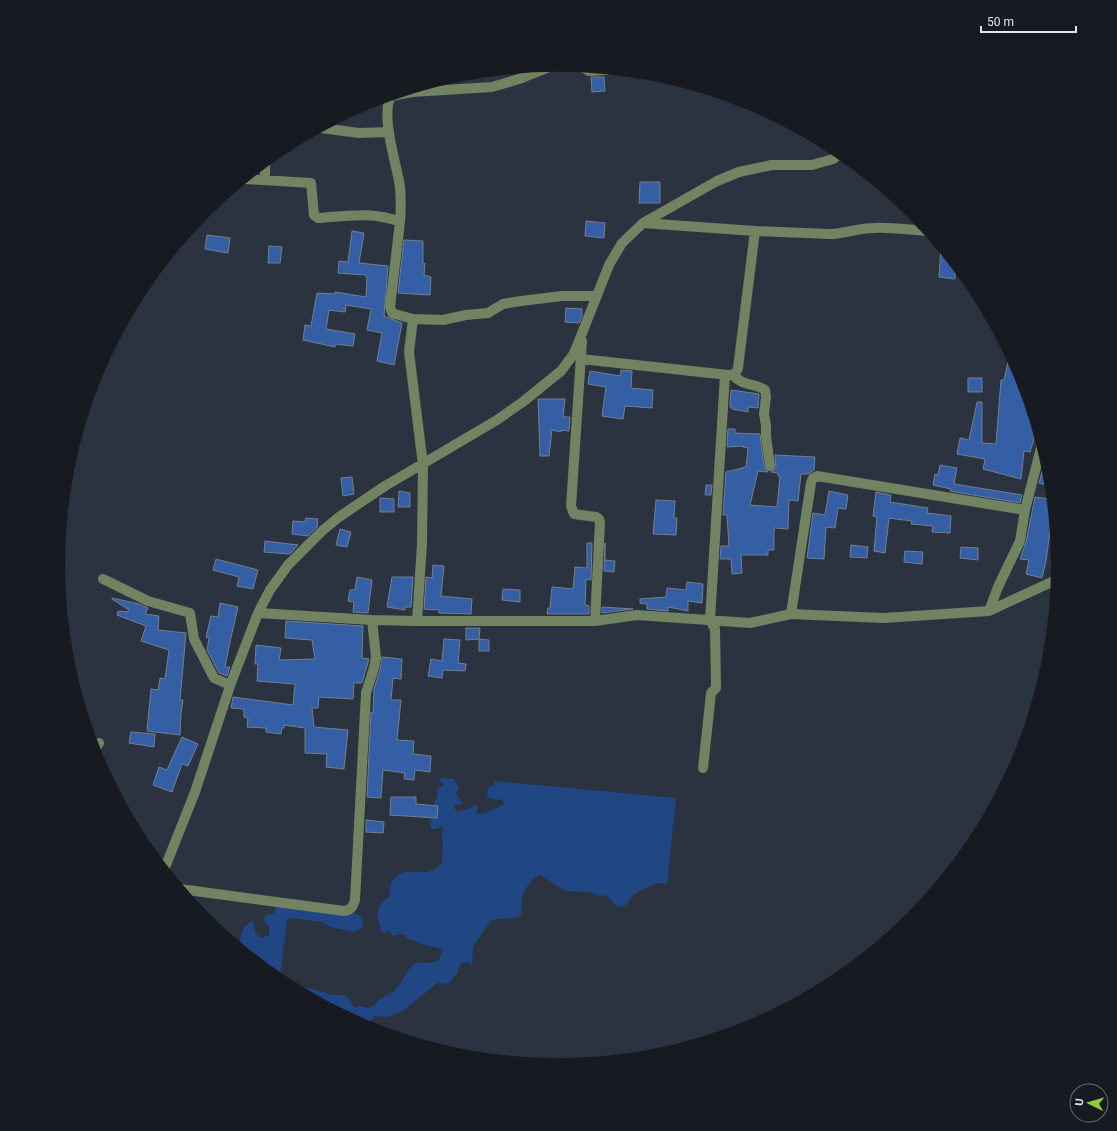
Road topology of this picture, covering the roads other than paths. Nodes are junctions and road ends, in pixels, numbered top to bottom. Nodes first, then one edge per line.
1 (535, 73) edge
2 (423, 91) edge
3 (387, 103) edge
4 (329, 129) edge
5 (389, 132) junction
6 (836, 157) edge
7 (265, 169) edge
8 (251, 179) edge
9 (265, 180) junction
10 (400, 222) junction
11 (642, 223) junction
12 (755, 231) junction
13 (921, 231) edge
14 (597, 296) junction
15 (413, 319) junction
16 (583, 332) junction
17 (581, 359) junction
18 (729, 375) junction
19 (1039, 455) edge
20 (423, 465) junction
21 (770, 466) dead end
22 (1025, 510) junction
23 (103, 579) dead end
24 (1051, 582) edge
25 (989, 611) junction
26 (258, 613) junction
27 (790, 614) junction
28 (372, 620) junction
29 (710, 620) junction
30 (417, 621) junction
31 (595, 621) junction
32 (230, 685) junction
33 (703, 768) dead end
34 (166, 865) edge
35 (186, 890) edge

1 - 2 street
3 - 5 street
4 - 5 street
5 - 10 street
6 - 11 street
7 - 9 street
8 - 9 street
9 - 10 street
10 - 15 street
11 - 12 street
11 - 14 street
12 - 13 street
12 - 18 street
14 - 15 street
14 - 16 street
15 - 20 street
16 - 17 street
16 - 20 street
17 - 18 street
17 - 31 street
18 - 21 street
18 - 29 street
19 - 22 street
20 - 26 street
20 - 30 street
22 - 25 street
22 - 27 street
23 - 32 street
24 - 25 street
25 - 27 street
26 - 28 street
26 - 32 street
27 - 29 street
28 - 30 street
28 - 35 street
29 - 31 street
29 - 33 street
30 - 31 street
32 - 34 street

